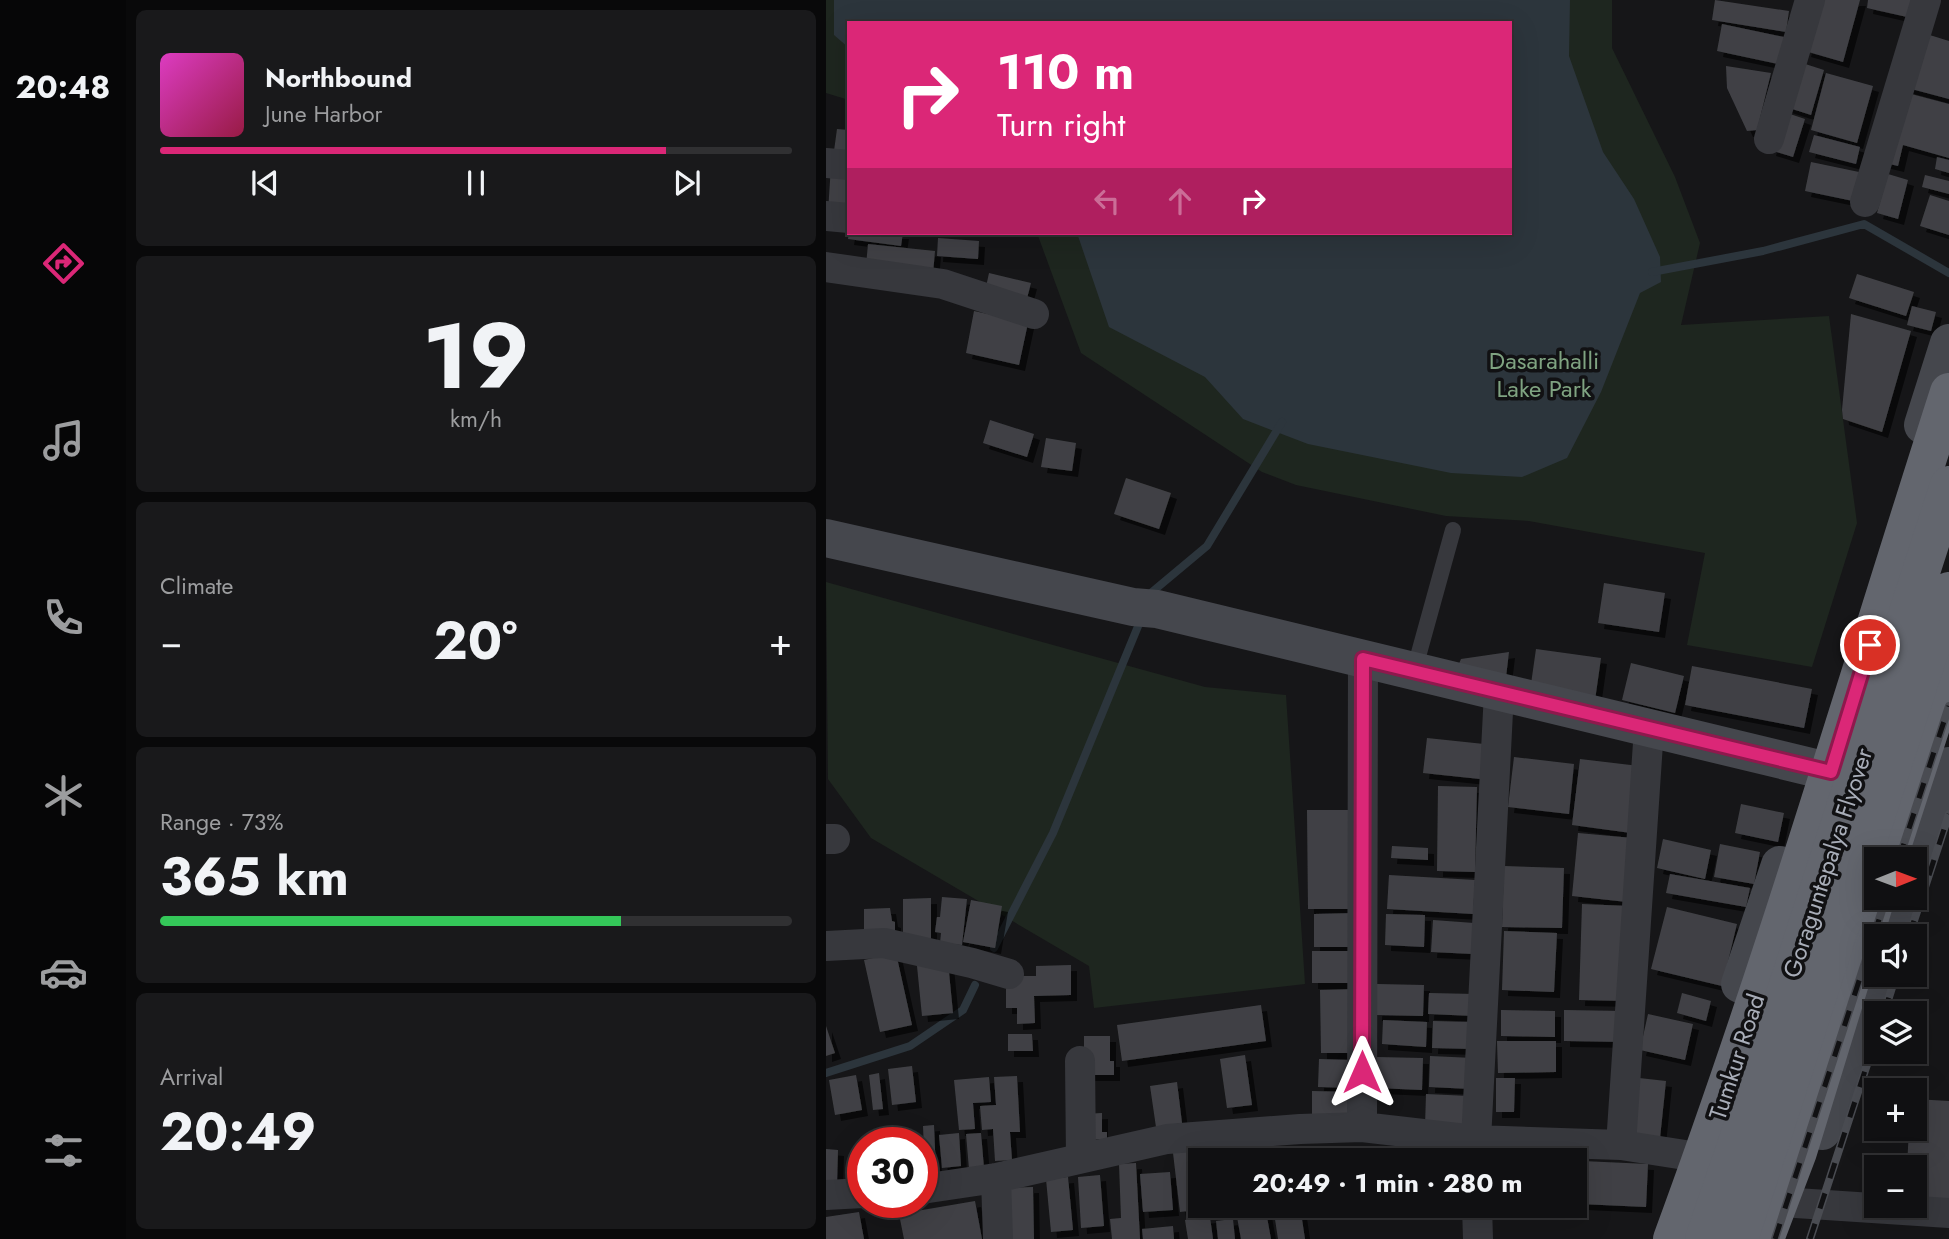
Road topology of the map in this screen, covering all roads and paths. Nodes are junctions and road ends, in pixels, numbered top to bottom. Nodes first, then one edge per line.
1 (1810, 0) edge
2 (1926, 0) edge
3 (1769, 139) dead end
4 (826, 163) edge
5 (847, 165) edge
6 (1865, 202) dead end
7 (826, 216) edge
8 (847, 218) edge
9 (826, 267) edge
10 (1034, 314) dead end
11 (1949, 343) edge
12 (1949, 392) edge
13 (1949, 485) edge
14 (1453, 530) dead end
15 (826, 538) edge
16 (1949, 591) edge
17 (1363, 659) junction
18 (1414, 671) junction
19 (1949, 671) edge
20 (1499, 692) junction
21 (1649, 728) junction
22 (1822, 769) junction
23 (1937, 789) edge
24 (1896, 847) edge
25 (1920, 847) edge
26 (1873, 910) edge
27 (826, 946) edge
28 (1009, 974) dead end
29 (1873, 987) edge
30 (1080, 1061) dead end
31 (1362, 1128) junction
32 (1621, 1145) junction
33 (1465, 1148) edge
34 (1475, 1148) edge
35 (1533, 1148) edge
36 (1685, 1155) junction
37 (1080, 1158) junction
38 (996, 1178) junction
39 (938, 1187) edge
40 (847, 1194) edge
41 (826, 1195) edge
42 (1796, 1203) junction
43 (1949, 1213) edge
44 (1477, 1218) edge
45 (998, 1239) edge
46 (1478, 1239) edge
47 (1658, 1239) edge
48 (1672, 1239) edge
49 (1704, 1239) edge
50 (1739, 1239) edge
51 (1765, 1239) edge
52 (1782, 1239) edge

1 - 3 street
2 - 6 street
4 - 5 street
7 - 8 street
9 - 10 street
11 - 22 street
12 - 22 highway, Tumkur Road
13 - 49 highway, Goraguntepalya Flyover, bridge
14 - 18 lane
15 - 17 street
16 - 50 highway, Goraguntepalya Flyover, bridge
17 - 18 street
17 - 31 street
18 - 20 street
19 - 23 highway
20 - 21 street
20 - 34 street
21 - 22 street
21 - 32 street
22 - 23 street
22 - 36 street
22 - 48 highway, Tumkur Road
23 - 24 highway
23 - 25 street
26 - 51 highway
27 - 28 street
29 - 42 street
30 - 37 street
31 - 33 street
31 - 37 street
32 - 35 street
32 - 36 street
36 - 47 street
37 - 38 street
38 - 39 street
38 - 45 street
40 - 41 street
42 - 43 street
42 - 52 street
44 - 46 street

